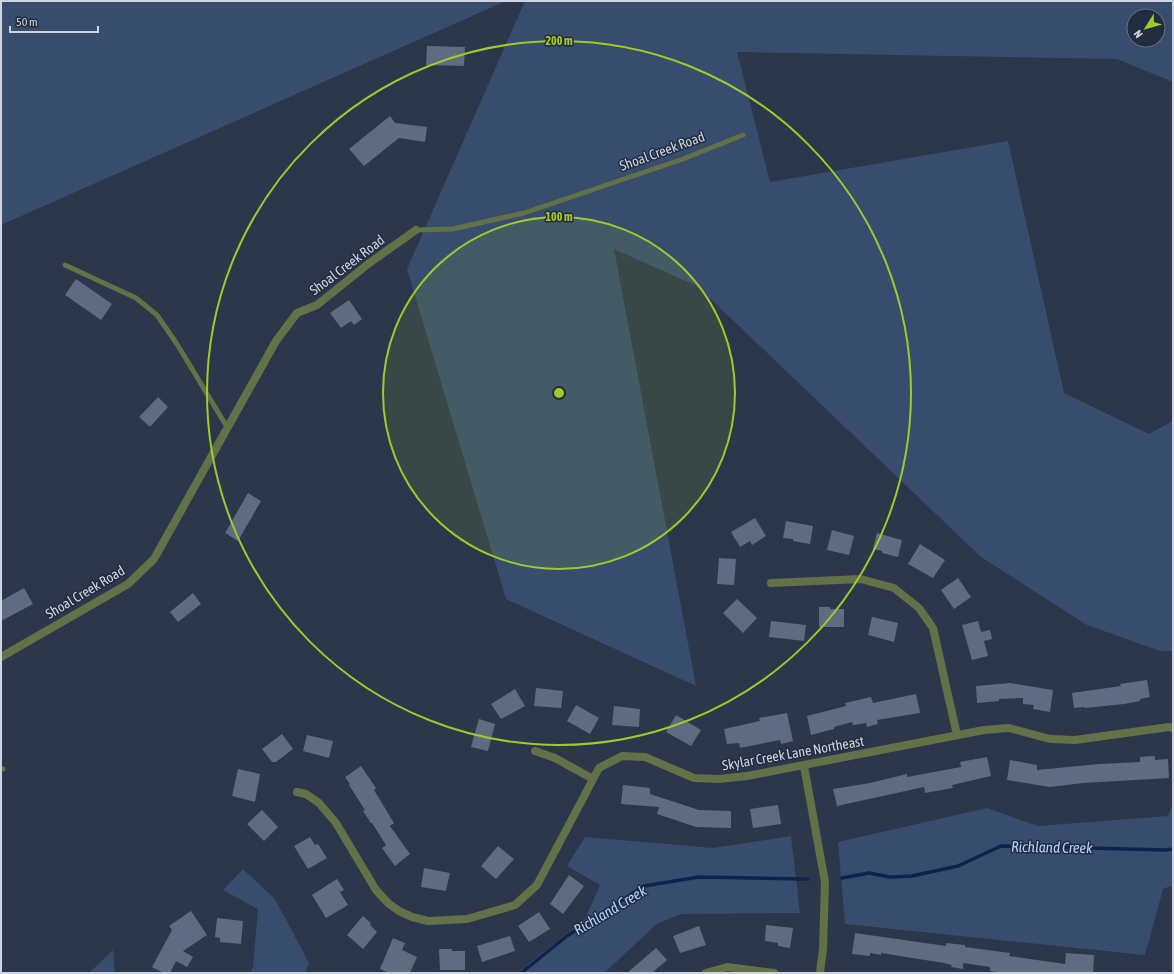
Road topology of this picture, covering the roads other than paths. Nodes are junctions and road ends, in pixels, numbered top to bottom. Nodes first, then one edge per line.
1 (743, 135) dead end
2 (416, 230) joint
3 (64, 265) dead end
4 (227, 427) junction
5 (771, 583) dead end
6 (1, 657) edge
7 (1173, 728) edge
8 (957, 735) junction
9 (535, 751) dead end
10 (804, 766) junction
11 (593, 779) junction
12 (297, 792) dead end
13 (706, 973) edge
14 (774, 973) edge
15 (820, 973) edge

1 - 2 lane, Shoal Creek Road
2 - 4 street, Shoal Creek Road
3 - 4 lane
4 - 6 street, Shoal Creek Road
5 - 8 street
7 - 8 street, Skylar Creek Lane Northeast
8 - 10 street, Skylar Creek Lane Northeast
9 - 11 street
10 - 11 street, Skylar Creek Lane Northeast
10 - 15 street
11 - 12 street, Skylar Creek Lane Northeast
13 - 14 street

